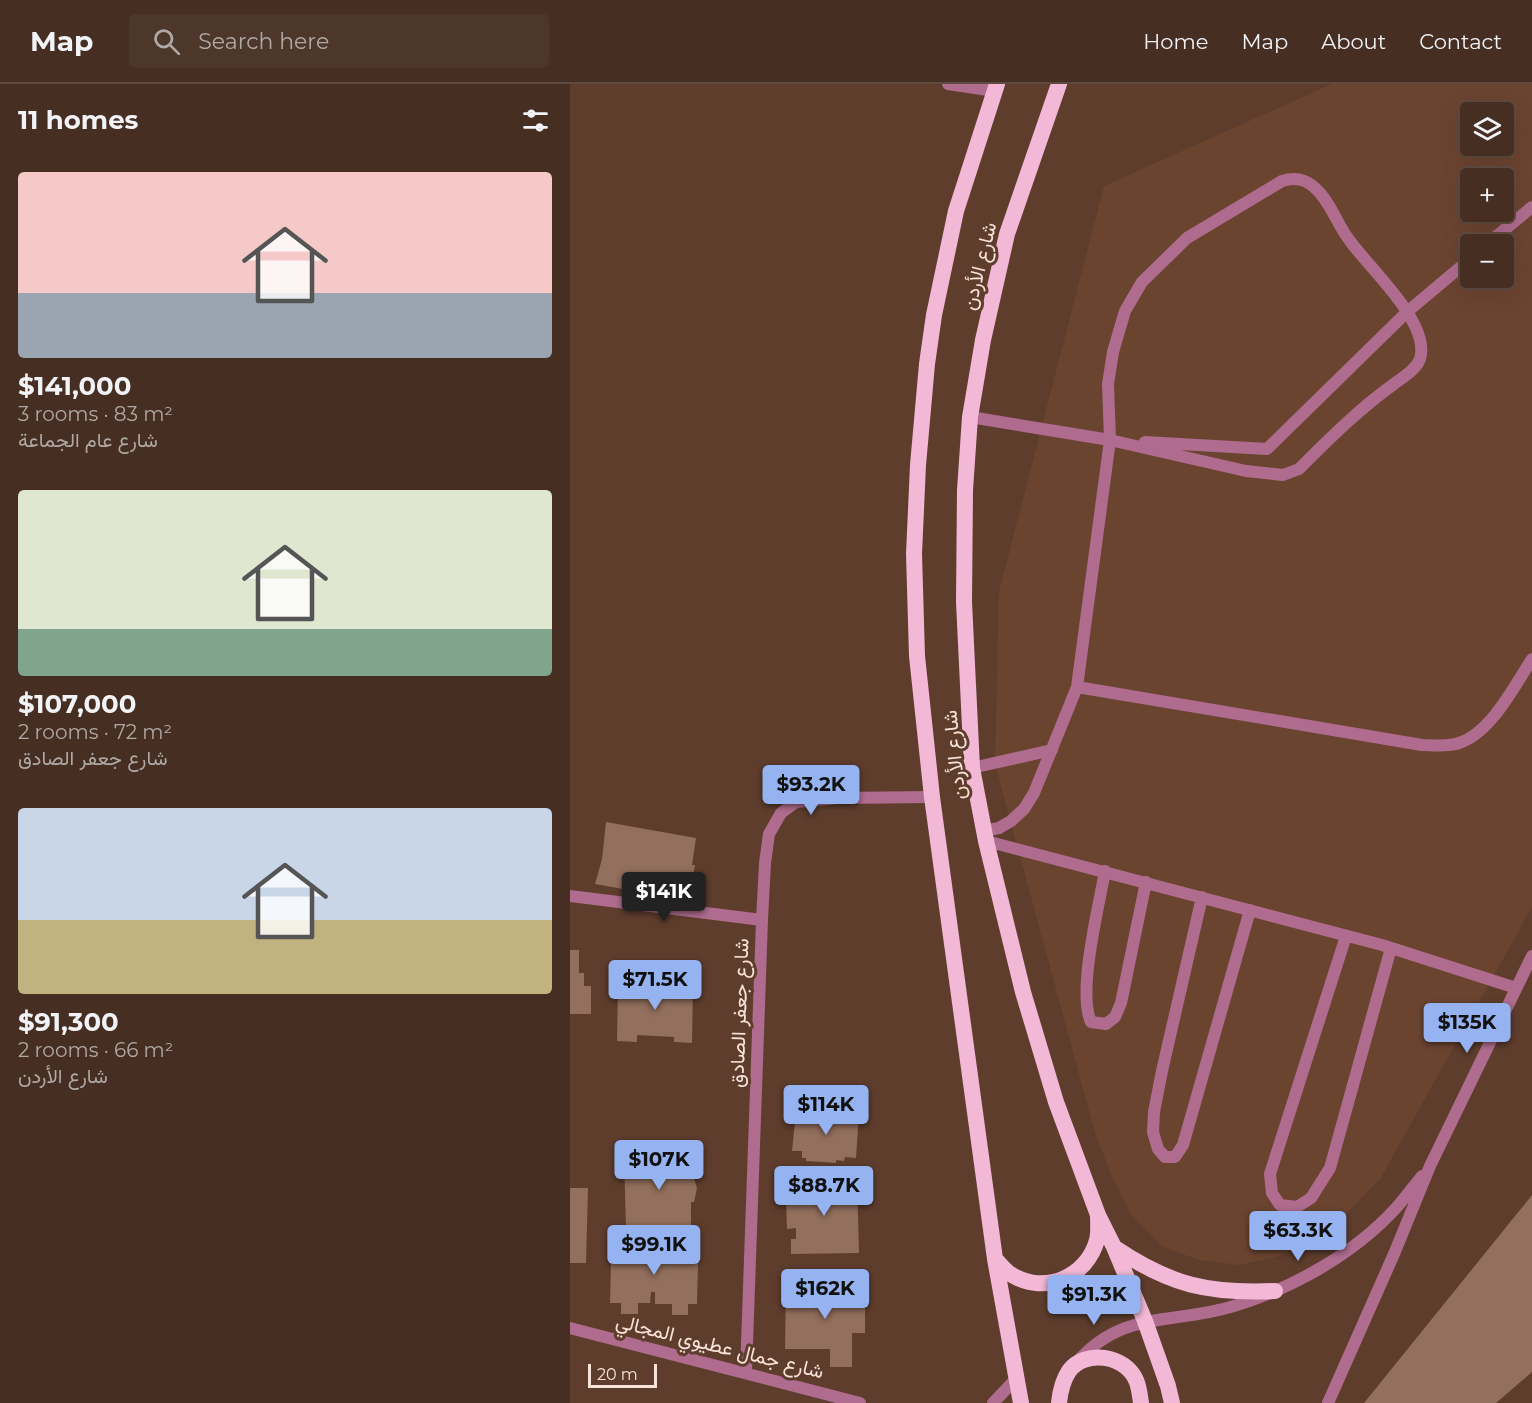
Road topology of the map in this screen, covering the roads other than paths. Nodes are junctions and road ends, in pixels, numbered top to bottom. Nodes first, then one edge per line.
1 (948, 84) edge
2 (1059, 84) edge
3 (996, 88) edge
4 (1532, 207) edge
5 (1499, 234) edge
6 (1460, 267) edge
7 (1407, 312) junction
8 (970, 417) junction
9 (1110, 440) junction
10 (1532, 659) edge
11 (1077, 687) junction
12 (1052, 750) junction
13 (972, 768) junction
14 (932, 797) junction
15 (985, 836) junction
16 (1105, 872) junction
17 (1146, 882) junction
18 (570, 896) edge
19 (1202, 897) junction
20 (1250, 910) junction
21 (762, 920) junction
22 (1346, 936) junction
23 (1391, 948) junction
24 (1532, 956) edge
25 (1516, 988) junction
26 (1430, 1166) junction
27 (1098, 1215) junction
28 (1114, 1247) junction
29 (995, 1259) junction
30 (1275, 1291) junction
31 (1145, 1321) junction
32 (570, 1328) edge
33 (1069, 1371) junction
34 (746, 1372) junction
35 (1016, 1379) junction
36 (860, 1403) edge
37 (993, 1403) edge
38 (1021, 1403) edge
39 (1059, 1403) edge
40 (1141, 1403) edge
41 (1172, 1403) edge
42 (1328, 1403) edge

1 - 3 street
2 - 8 highway, شارع الأردن
3 - 14 highway, شارع الأردن
4 - 5 street
6 - 7 street
7 - 9 street
7 - 9 street
7 - 9 street
8 - 9 street
8 - 13 highway, شارع الأردن
9 - 11 street
10 - 11 street
11 - 12 street
12 - 13 street
12 - 15 street
13 - 15 highway, شارع الأردن
14 - 21 street, شارع جعفر الصادق
14 - 29 highway, شارع الأردن
15 - 16 street
15 - 27 highway, شارع الأردن
16 - 17 street
16 - 17 street
17 - 19 street
18 - 21 street
19 - 20 street
19 - 20 street
20 - 22 street
21 - 34 street, شارع جعفر الصادق
22 - 23 street
22 - 23 street
23 - 25 street
24 - 25 street
25 - 26 street
26 - 30 street
26 - 42 street
27 - 28 highway, شارع الأردن
27 - 29 highway
28 - 30 highway
28 - 31 highway, شارع الأردن
29 - 35 highway, شارع الأردن
30 - 31 street
31 - 33 street
31 - 41 highway, شارع الأردن
32 - 34 street, شارع جمال عطيوي المجالي
33 - 39 highway
33 - 40 highway
34 - 36 street, شارع جمال عطيوي المجالي
35 - 37 street
35 - 38 highway, شارع الأردن

